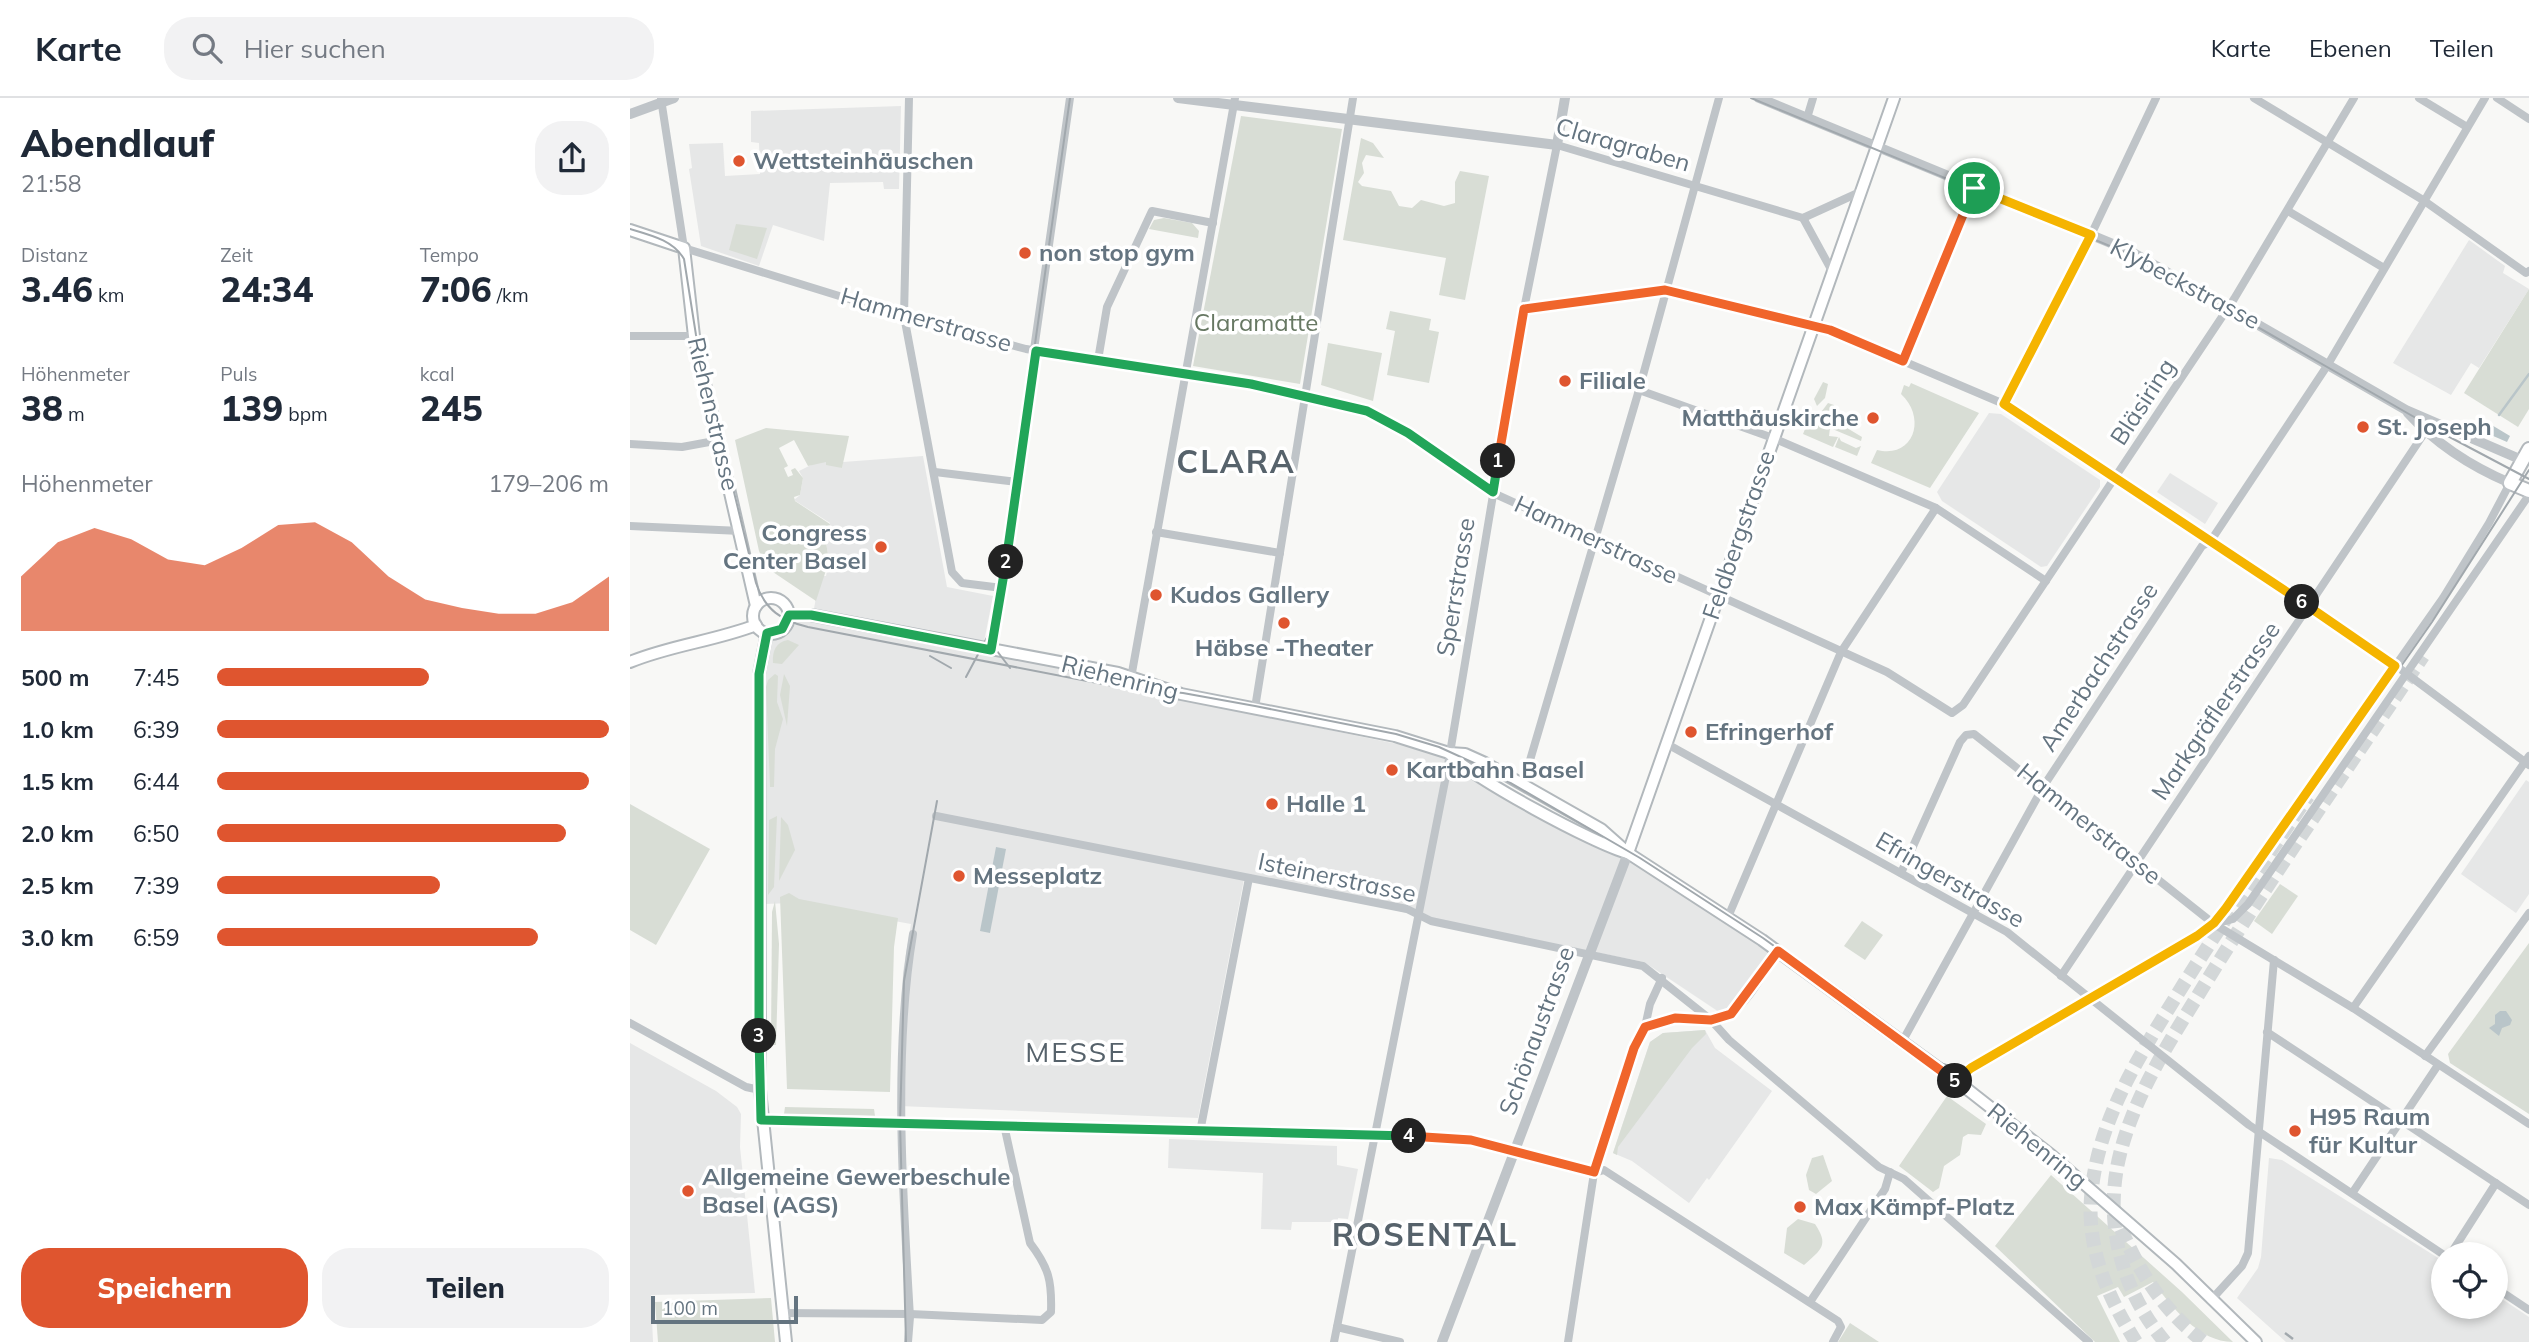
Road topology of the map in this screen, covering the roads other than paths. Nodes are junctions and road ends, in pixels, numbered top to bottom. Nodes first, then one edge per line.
1 (674, 98) edge
2 (909, 98) edge
3 (1070, 98) edge
4 (1178, 98) edge
5 (1353, 98) edge
6 (1565, 98) edge
7 (1719, 98) edge
8 (1759, 98) edge
9 (1813, 98) edge
10 (1894, 98) edge
11 (2156, 98) edge
12 (2254, 98) edge
13 (2354, 98) edge
14 (2419, 98) edge
15 (2485, 98) edge
16 (2497, 98) edge
17 (1193, 99) edge
18 (661, 100) edge
19 (1234, 101) edge
20 (630, 114) edge
21 (1807, 118) junction
22 (1350, 119) junction
23 (2529, 119) edge
24 (2467, 127) junction
25 (2328, 142) junction
26 (1557, 145) junction
27 (1876, 147) junction
28 (1695, 187) junction
29 (1974, 188) junction
30 (1860, 192) junction
31 (2423, 200) junction
32 (2288, 211) junction
33 (1803, 218) junction
34 (1213, 223) junction
35 (630, 230) edge
36 (2091, 235) junction
37 (684, 248) junction
38 (2384, 268) junction
39 (1832, 271) junction
40 (2528, 272) edge
41 (1665, 290) junction
42 (2229, 306) junction
43 (1524, 309) junction
44 (904, 316) junction
45 (1812, 326) junction
46 (630, 336) edge
47 (694, 336) junction
48 (1036, 351) junction
49 (1098, 360) junction
50 (1903, 361) junction
51 (2328, 364) junction
52 (1187, 373) junction
53 (1639, 390) junction
54 (1306, 394) junction
55 (2004, 404) junction
56 (2406, 410) junction
57 (2425, 432) junction
58 (1773, 438) junction
59 (720, 440) junction
60 (630, 444) edge
61 (2527, 457) edge
62 (935, 472) junction
63 (2116, 478) junction
64 (1017, 482) junction
65 (2510, 483) junction
66 (1493, 492) junction
67 (2529, 493) edge
68 (1936, 508) junction
69 (630, 526) edge
70 (741, 531) junction
71 (1156, 532) junction
72 (1595, 538) junction
73 (2210, 542) junction
74 (1280, 553) junction
75 (750, 579) junction
76 (2046, 581) junction
77 (1002, 588) junction
78 (1719, 596) junction
79 (778, 599) junction
80 (756, 606) junction
81 (2309, 607) junction
82 (789, 615) junction
83 (755, 625) junction
84 (767, 633) junction
85 (991, 650) junction
86 (1841, 652) junction
87 (630, 662) edge
88 (2395, 666) junction
89 (2408, 674) junction
90 (1131, 678) junction
91 (1255, 708) junction
92 (1948, 713) joint
93 (1667, 744) junction
94 (1449, 753) junction
95 (2528, 761) edge
96 (1523, 784) junction
97 (2043, 787) junction
98 (1776, 802) junction
99 (936, 816) dead end
100 (1628, 853) junction
101 (2137, 863) junction
102 (1901, 873) junction
103 (1249, 878) junction
104 (2529, 913) edge
105 (1975, 914) junction
106 (1419, 915) junction
107 (1728, 917) junction
108 (2214, 923) junction
109 (913, 934) dead end
110 (1778, 951) junction
111 (1588, 953) junction
112 (2274, 961) junction
113 (2061, 976) junction
114 (1661, 978) junction
115 (2090, 999) junction
116 (2353, 1008) junction
117 (1711, 1020) junction
118 (630, 1023) edge
119 (1645, 1027) junction
120 (2267, 1032) junction
121 (1902, 1042) junction
122 (2425, 1056) junction
123 (2438, 1065) junction
124 (1956, 1081) junction
125 (760, 1090) junction
126 (761, 1120) junction
127 (2400, 1120) junction
128 (903, 1123) junction
129 (2529, 1124) edge
130 (1004, 1125) junction
131 (2260, 1131) junction
132 (1200, 1132) junction
133 (1375, 1135) junction
134 (1514, 1152) junction
135 (1594, 1172) junction
136 (1890, 1172) junction
137 (2496, 1183) junction
138 (2353, 1192) junction
139 (2529, 1205) edge
140 (2458, 1242) edge
141 (2431, 1246) edge
142 (2508, 1296) edge
143 (2211, 1300) junction
144 (1811, 1302) junction
145 (2529, 1310) edge
146 (783, 1313) junction
147 (910, 1314) junction
148 (1337, 1327) junction
149 (786, 1342) edge
150 (908, 1342) edge
151 (1334, 1342) edge
152 (1400, 1342) edge
153 (1442, 1342) edge
154 (1568, 1342) edge
155 (1833, 1342) edge
156 (2089, 1342) edge
157 (2256, 1342) edge

1 - 18 street
2 - 44 street
3 - 48 street
4 - 17 street, Claragraben
5 - 22 street
6 - 26 street, Sperrstrasse
7 - 28 street
8 - 21 street, Klybeckstrasse
9 - 21 street
10 - 27 main road, Feldbergstrasse
11 - 36 street
12 - 25 street
13 - 25 street, Bläsiring
14 - 24 street
15 - 24 street, Amerbachstrasse
16 - 23 street
17 - 19 street, Claragraben
18 - 20 street
18 - 37 street
19 - 22 street, Claragraben
19 - 34 street
21 - 27 street, Klybeckstrasse
22 - 26 street, Claragraben
22 - 54 street
24 - 31 street, Amerbachstrasse
25 - 31 street
25 - 32 street, Bläsiring
26 - 28 street, Claragraben
26 - 43 street, Sperrstrasse
27 - 29 street, Klybeckstrasse
27 - 30 main road, Feldbergstrasse
28 - 33 street, Claragraben
28 - 41 street
29 - 36 street, Klybeckstrasse
29 - 50 street
30 - 33 street
30 - 39 main road, Feldbergstrasse
31 - 38 street, Amerbachstrasse
31 - 40 street
32 - 38 street
32 - 42 street, Bläsiring
33 - 39 street
34 - 49 street
34 - 52 street
35 - 37 main road, Hammerstrasse
36 - 42 street, Klybeckstrasse
36 - 55 street
37 - 44 street, Hammerstrasse
37 - 47 main road, Riehenstrasse
38 - 51 street, Amerbachstrasse
39 - 45 main road, Feldbergstrasse
41 - 43 street
41 - 45 street
41 - 53 street
42 - 51 street, Klybeckstrasse
42 - 63 street, Bläsiring
43 - 66 street, Sperrstrasse
44 - 48 street, Hammerstrasse
44 - 62 street
45 - 50 street
45 - 58 main road, Feldbergstrasse
46 - 47 street
47 - 59 main road, Riehenstrasse
48 - 49 street, Hammerstrasse
48 - 64 street
49 - 52 street, Hammerstrasse
50 - 55 street
51 - 56 street, Klybeckstrasse
51 - 73 street, Amerbachstrasse
52 - 54 street, Hammerstrasse
52 - 71 street
53 - 58 street
53 - 72 street
54 - 66 street, Hammerstrasse
54 - 74 street
55 - 63 street
56 - 57 street, Klybeckstrasse
56 - 61 street, Klybeckstrasse
57 - 65 street, Klybeckstrasse
57 - 81 street, Markgräflerstrasse
58 - 68 street
58 - 78 main road, Feldbergstrasse
59 - 60 street
59 - 70 main road, Riehenstrasse
61 - 65 main road
62 - 64 street
62 - 77 street
63 - 73 street
63 - 76 street, Bläsiring
64 - 77 street
65 - 67 main road, Klybeckstrasse
65 - 88 street
66 - 72 street, Hammerstrasse
66 - 94 street, Sperrstrasse
67 - 89 street
68 - 76 street
68 - 86 street
69 - 70 street
70 - 75 main road, Riehenstrasse
71 - 74 street
71 - 90 street
72 - 78 street, Hammerstrasse
72 - 96 street
73 - 81 street
73 - 97 street, Amerbachstrasse
74 - 91 street
75 - 79 main road
75 - 80 main road, Riehenstrasse
76 - 92 street, Bläsiring
77 - 85 street
78 - 86 street, Hammerstrasse
78 - 93 main road, Feldbergstrasse
79 - 80 main road
79 - 82 main road
80 - 83 main road
81 - 88 street
81 - 101 street, Markgräflerstrasse
82 - 84 main road
82 - 85 main road, Riehenring
83 - 84 main road
83 - 87 main road
84 - 125 main road
85 - 90 main road, Riehenring
86 - 92 street, Hammerstrasse
86 - 98 street
88 - 89 street
88 - 108 street
89 - 95 street
89 - 108 street
90 - 91 main road, Riehenring
91 - 94 main road, Riehenring
93 - 98 street, Efringerstrasse
93 - 100 main road, Feldbergstrasse
94 - 96 main road, Riehenring
94 - 100 main road, Riehenring
94 - 106 street, Sperrstrasse
95 - 116 street
96 - 100 main road, Riehenring
97 - 101 street, Hammerstrasse
97 - 102 street, Hammerstrasse
97 - 105 street, Amerbachstrasse
98 - 102 street, Efringerstrasse
98 - 107 street
99 - 103 street, Isteinerstrasse
100 - 107 main road, Riehenring
100 - 111 street, Schönaustrasse
101 - 108 street, Hammerstrasse
101 - 113 street, Markgräflerstrasse
102 - 105 street, Efringerstrasse
103 - 106 street, Isteinerstrasse
103 - 132 street
104 - 122 street
105 - 113 street, Efringerstrasse
105 - 121 street, Amerbachstrasse
106 - 111 street, Isteinerstrasse
106 - 133 street, Sperrstrasse
107 - 110 main road, Riehenring
108 - 112 street, Hammerstrasse
108 - 115 street
109 - 128 street
110 - 117 street
110 - 121 main road, Riehenring
111 - 114 street, Isteinerstrasse
111 - 134 street, Schönaustrasse
112 - 116 street, Hammerstrasse
112 - 120 street
113 - 115 street, Efringerstrasse
114 - 117 street, Isteinerstrasse
114 - 119 street
115 - 124 street
115 - 131 street, Efringerstrasse
116 - 122 street, Hammerstrasse
117 - 119 street
117 - 136 street, Isteinerstrasse
118 - 125 street
119 - 135 street
120 - 127 street
120 - 131 street
121 - 124 main road, Riehenring
122 - 123 street, Hammerstrasse
123 - 127 street
123 - 129 street, Hammerstrasse
124 - 143 main road, Riehenring
125 - 126 main road
126 - 128 street
126 - 146 main road
127 - 137 street
127 - 138 street
128 - 130 street
128 - 147 street
130 - 132 street
130 - 147 street
131 - 138 street, Efringerstrasse
131 - 143 street
132 - 133 street
133 - 134 street
133 - 148 street, Sperrstrasse
134 - 135 street
134 - 153 street, Schönaustrasse
135 - 144 street
135 - 154 street
136 - 144 street
136 - 156 street, Isteinerstrasse
137 - 139 street
137 - 140 street
138 - 141 street, Efringerstrasse
142 - 145 street
143 - 157 main road, Riehenring
144 - 155 street
146 - 147 street
146 - 149 main road
147 - 150 street
148 - 151 street, Sperrstrasse
148 - 152 street

